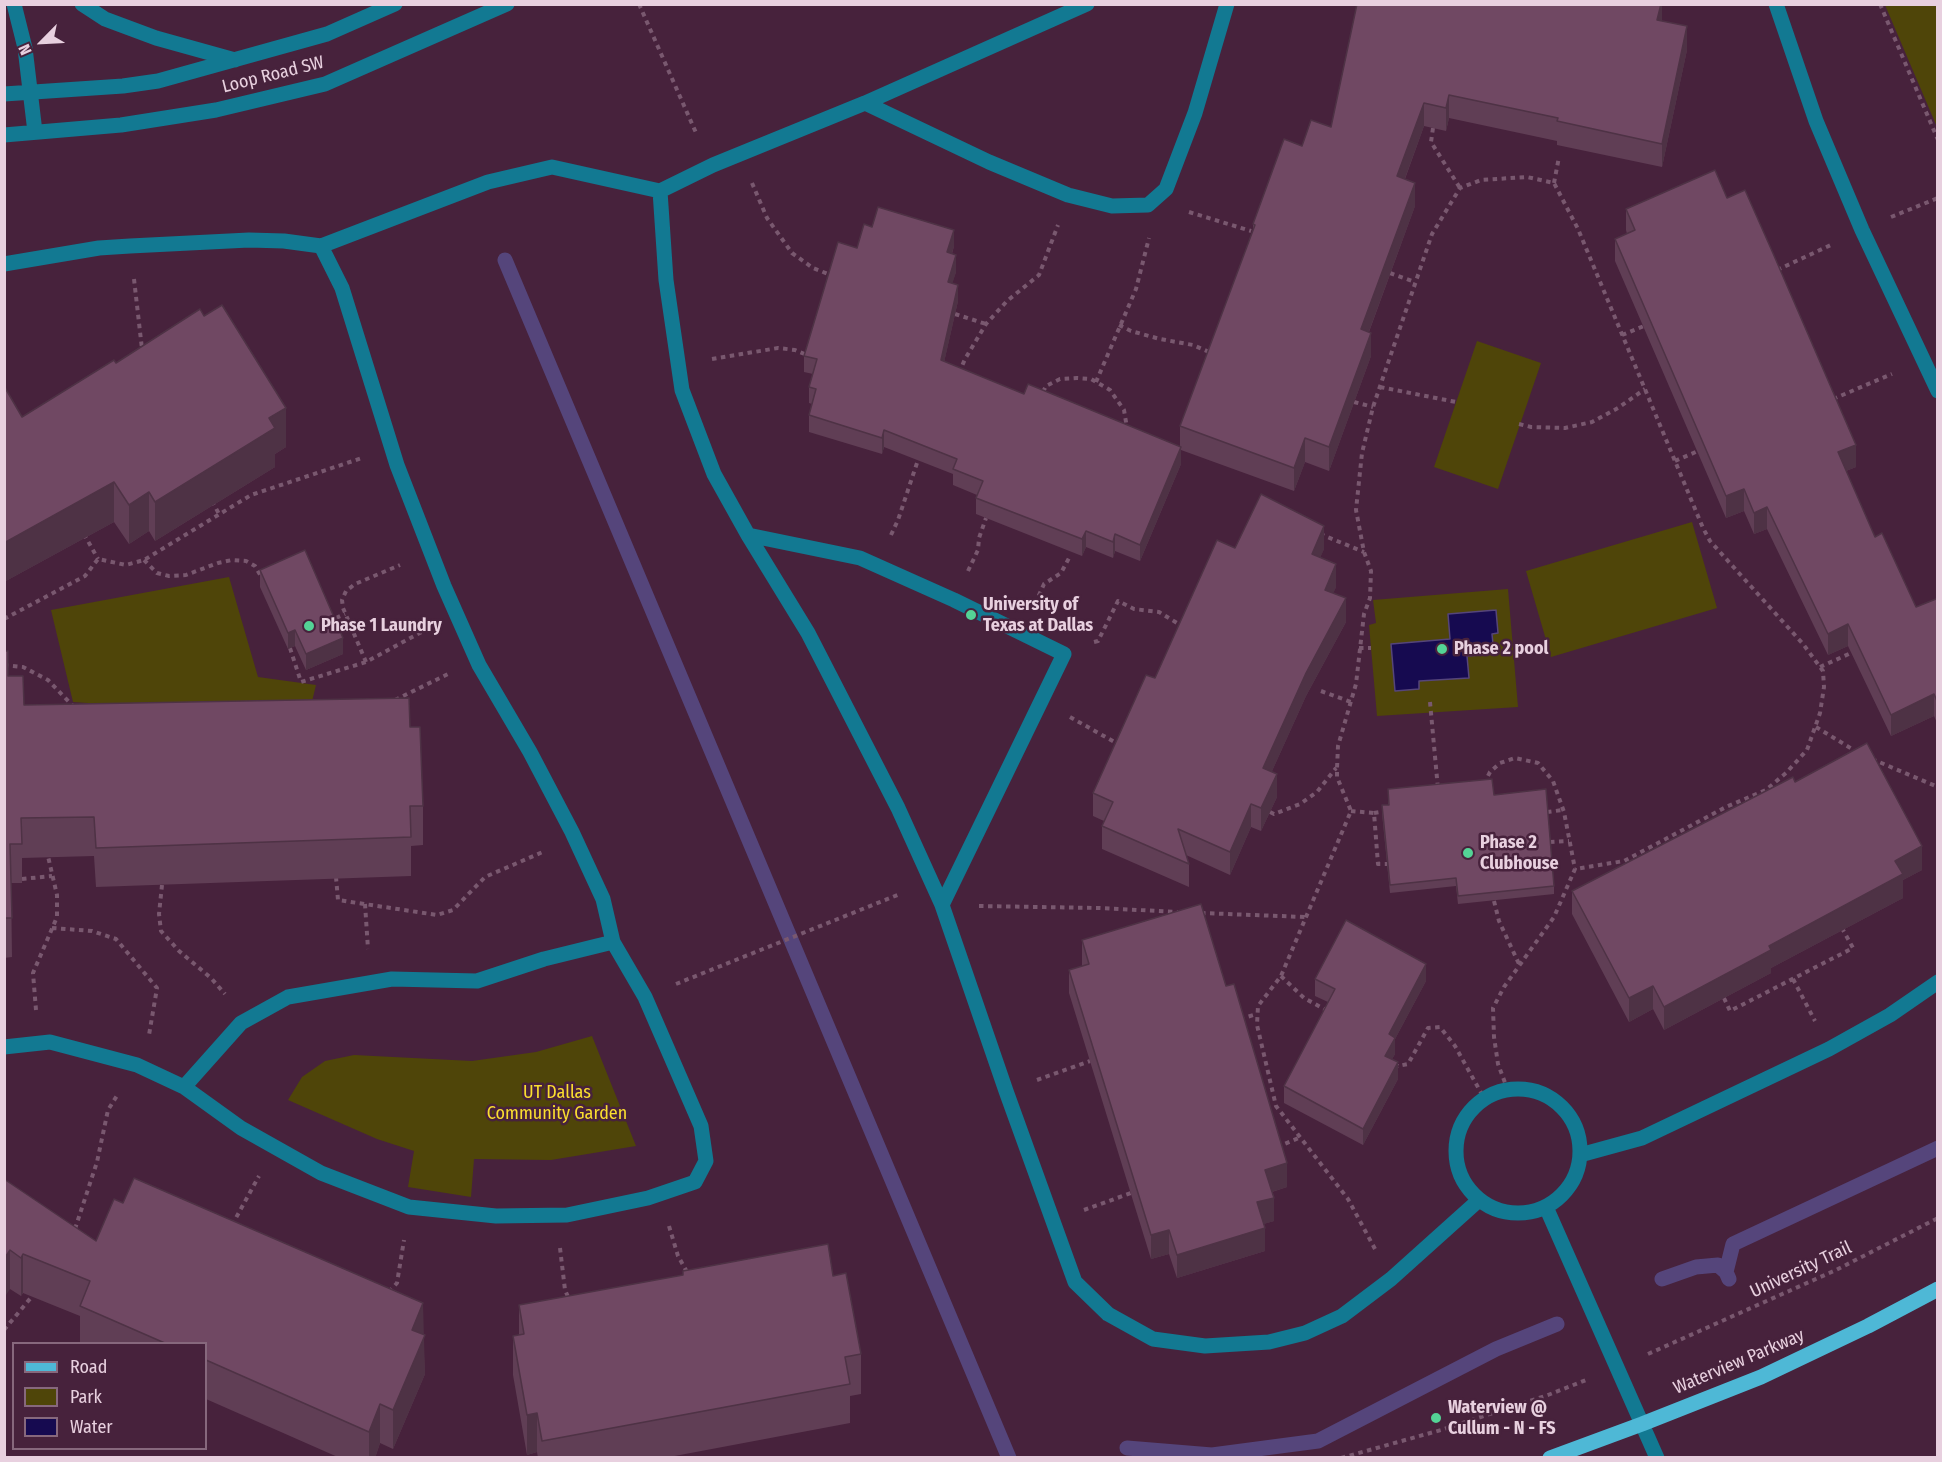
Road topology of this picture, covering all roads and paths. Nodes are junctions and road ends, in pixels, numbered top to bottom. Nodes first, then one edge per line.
1 (14, 4) edge
2 (82, 4) edge
3 (394, 4) edge
4 (507, 4) edge
5 (639, 4) edge
6 (1087, 4) edge
7 (1227, 4) edge
8 (1776, 4) edge
9 (1880, 4) edge
10 (235, 60) junction
11 (31, 91) junction
12 (4, 94) edge
13 (864, 103) junction
14 (1433, 128) edge
15 (35, 132) junction
16 (4, 135) edge
17 (1938, 140) edge
18 (740, 155) junction
19 (1559, 157) edge
20 (713, 165) junction
21 (1554, 183) junction
22 (1460, 188) junction
23 (660, 191) junction
24 (1068, 195) junction
25 (1938, 198) edge
26 (1152, 200) junction
27 (1862, 230) junction
28 (1251, 231) edge
29 (130, 246) junction
30 (321, 246) junction
31 (4, 264) edge
32 (1772, 272) edge
33 (1390, 273) edge
34 (833, 276) edge
35 (1415, 282) junction
36 (955, 314) edge
37 (986, 324) junction
38 (1119, 325) junction
39 (1644, 326) edge
40 (1622, 335) junction
41 (142, 350) edge
42 (1209, 352) edge
43 (809, 355) edge
44 (1923, 361) junction
45 (679, 368) junction
46 (956, 380) edge
47 (1096, 382) junction
48 (1380, 387) junction
49 (1645, 389) junction
50 (1938, 391) edge
51 (1040, 400) edge
52 (1827, 401) edge
53 (1354, 402) edge
54 (1456, 402) dead end
55 (1373, 407) junction
56 (1519, 424) dead end
57 (1125, 433) edge
58 (392, 449) junction
59 (1698, 451) edge
60 (920, 453) edge
61 (1675, 461) junction
62 (210, 496) edge
63 (219, 514) junction
64 (986, 518) edge
65 (82, 530) edge
66 (1316, 532) edge
67 (748, 535) junction
68 (431, 552) junction
69 (1364, 552) junction
70 (1069, 558) edge
71 (98, 559) junction
72 (144, 560) junction
73 (877, 566) junction
74 (266, 584) edge
75 (954, 600) junction
76 (456, 613) junction
77 (345, 614) junction
78 (336, 618) edge
79 (4, 619) edge
80 (1187, 629) edge
81 (1022, 633) junction
82 (290, 648) edge
83 (1359, 648) junction
84 (1371, 648) dead end
85 (1851, 653) edge
86 (1064, 654) junction
87 (477, 660) junction
88 (366, 662) junction
89 (4, 665) edge
90 (1820, 667) junction
91 (1321, 691) dead end
92 (393, 700) edge
93 (1041, 701) junction
94 (1351, 702) junction
95 (1430, 702) dead end
96 (72, 706) junction
97 (79, 710) edge
98 (65, 713) edge
99 (1816, 727) junction
100 (1124, 747) edge
101 (1861, 753) edge
102 (1871, 758) edge
103 (1336, 768) junction
104 (1938, 787) edge
105 (1766, 790) junction
106 (1482, 791) edge
107 (1438, 793) edge
108 (1770, 797) edge
109 (1396, 810) edge
110 (1563, 810) junction
111 (1270, 812) edge
112 (1351, 812) junction
113 (1547, 812) edge
114 (1374, 813) junction
115 (1385, 838) edge
116 (576, 839) junction
117 (1376, 839) junction
118 (1569, 841) junction
119 (45, 842) edge
120 (1550, 842) edge
121 (1387, 864) edge
122 (1575, 869) junction
123 (52, 876) junction
124 (336, 877) edge
125 (22, 879) edge
126 (931, 881) junction
127 (162, 885) edge
128 (1494, 901) edge
129 (365, 904) junction
130 (942, 905) junction
131 (1189, 913) edge
132 (1200, 913) edge
133 (1305, 917) junction
134 (52, 928) junction
135 (1843, 930) edge
136 (613, 942) junction
137 (1520, 964) junction
138 (1281, 976) junction
139 (1793, 979) junction
140 (1938, 982) edge
141 (371, 983) junction
142 (645, 997) junction
143 (1724, 998) edge
144 (1331, 1013) edge
145 (1257, 1014) junction
146 (247, 1020) junction
147 (1238, 1020) edge
148 (39, 1043) junction
149 (4, 1047) edge
150 (1829, 1049) junction
151 (1090, 1061) edge
152 (1390, 1063) edge
153 (137, 1065) junction
154 (184, 1087) junction
155 (1507, 1088) junction
156 (1006, 1091) junction
157 (1484, 1098) junction
158 (1301, 1137) junction
159 (275, 1147) junction
160 (1275, 1148) edge
161 (1580, 1155) junction
162 (1131, 1193) edge
163 (659, 1194) junction
164 (1479, 1200) junction
165 (409, 1207) junction
166 (1545, 1207) junction
167 (556, 1215) junction
168 (1938, 1218) edge
169 (1053, 1221) junction
170 (230, 1228) edge
171 (71, 1236) edge
172 (693, 1276) edge
173 (1391, 1279) junction
174 (1938, 1289) edge
175 (35, 1293) edge
176 (386, 1296) edge
177 (573, 1305) edge
178 (4, 1330) edge
179 (1674, 1342) dead end
180 (1567, 1388) dead end
181 (1642, 1424) junction
182 (1341, 1458) edge
183 (1550, 1458) edge
184 (1657, 1458) edge

1 - 11 street
2 - 10 street, Loop Road SW
3 - 10 street, Loop Road SW
4 - 15 street, Loop Road SW
5 - 20 path
6 - 13 street
7 - 26 street
8 - 27 street
9 - 17 path
10 - 11 street, Loop Road SW
11 - 12 street, Loop Road SW
11 - 15 street
13 - 18 street
13 - 24 street
14 - 22 path
15 - 16 street, Loop Road SW
18 - 20 street
18 - 34 path
19 - 21 path
20 - 23 street
21 - 22 path
21 - 40 path
22 - 35 path
23 - 30 street
23 - 45 street
24 - 26 street
24 - 37 path
25 - 27 path
26 - 28 path
26 - 38 path
27 - 32 path
27 - 44 street
29 - 30 street
29 - 31 street
29 - 41 path
30 - 58 street
33 - 35 path
35 - 48 path
36 - 37 path
37 - 46 path
38 - 42 path
38 - 47 path
39 - 40 path
40 - 49 path
43 - 45 path
44 - 50 street
44 - 52 path
45 - 67 street
47 - 51 path
47 - 57 path
48 - 54 path
48 - 55 path
49 - 56 path
49 - 61 path
53 - 55 path
55 - 69 path
58 - 63 path
58 - 68 street
59 - 61 path
60 - 73 path
61 - 90 path
62 - 63 path
63 - 72 path
64 - 75 path
65 - 71 path
66 - 69 path
67 - 73 street
67 - 126 street
68 - 76 street
68 - 77 path
69 - 83 path
70 - 81 path
71 - 72 path
71 - 79 path
72 - 74 path
73 - 75 street
75 - 81 street
76 - 87 street
76 - 88 path
77 - 78 path
77 - 88 path
80 - 86 path
81 - 86 street
82 - 88 path
83 - 84 path
83 - 94 path
85 - 90 path
86 - 93 street
87 - 92 path
87 - 116 street
89 - 96 path
90 - 99 path
91 - 94 path
93 - 100 path
93 - 130 street
94 - 103 path
95 - 107 path
96 - 97 path
96 - 98 path
99 - 101 path
99 - 105 path
102 - 104 path
103 - 111 path
103 - 112 path
105 - 108 path
105 - 122 path
106 - 110 path
109 - 114 path
110 - 113 path
110 - 118 path
112 - 114 path
112 - 133 path
114 - 117 path
115 - 117 path
116 - 129 path
116 - 136 street
117 - 121 path
118 - 120 path
118 - 122 path
119 - 123 path
122 - 137 path
123 - 125 path
123 - 134 path
124 - 129 path
126 - 130 street
126 - 142 path
127 - 146 path
128 - 137 path
129 - 141 path
130 - 131 path
130 - 156 street
132 - 133 path
133 - 138 path
134 - 148 path
134 - 153 path
135 - 139 path
136 - 141 street
136 - 142 street
137 - 155 path
138 - 144 path
138 - 145 path
139 - 143 path
139 - 150 path
140 - 150 street
141 - 146 street
142 - 163 street
145 - 147 path
145 - 158 path
146 - 154 street
148 - 149 street
148 - 153 street
150 - 161 street
151 - 156 path
152 - 157 path
153 - 154 street
153 - 171 path
154 - 159 street
155 - 157 street
155 - 161 street
156 - 169 street
157 - 164 street
158 - 160 path
158 - 173 path
159 - 165 street
159 - 170 path
161 - 166 street
162 - 169 path
163 - 167 street
163 - 172 path
164 - 166 street
164 - 173 street
165 - 167 street
165 - 176 path
166 - 181 street
167 - 177 path
168 - 179 path, University Trail
169 - 173 street
174 - 181 main road, Waterview Parkway
175 - 178 path
180 - 182 path
181 - 183 main road, Waterview Parkway
181 - 184 street

